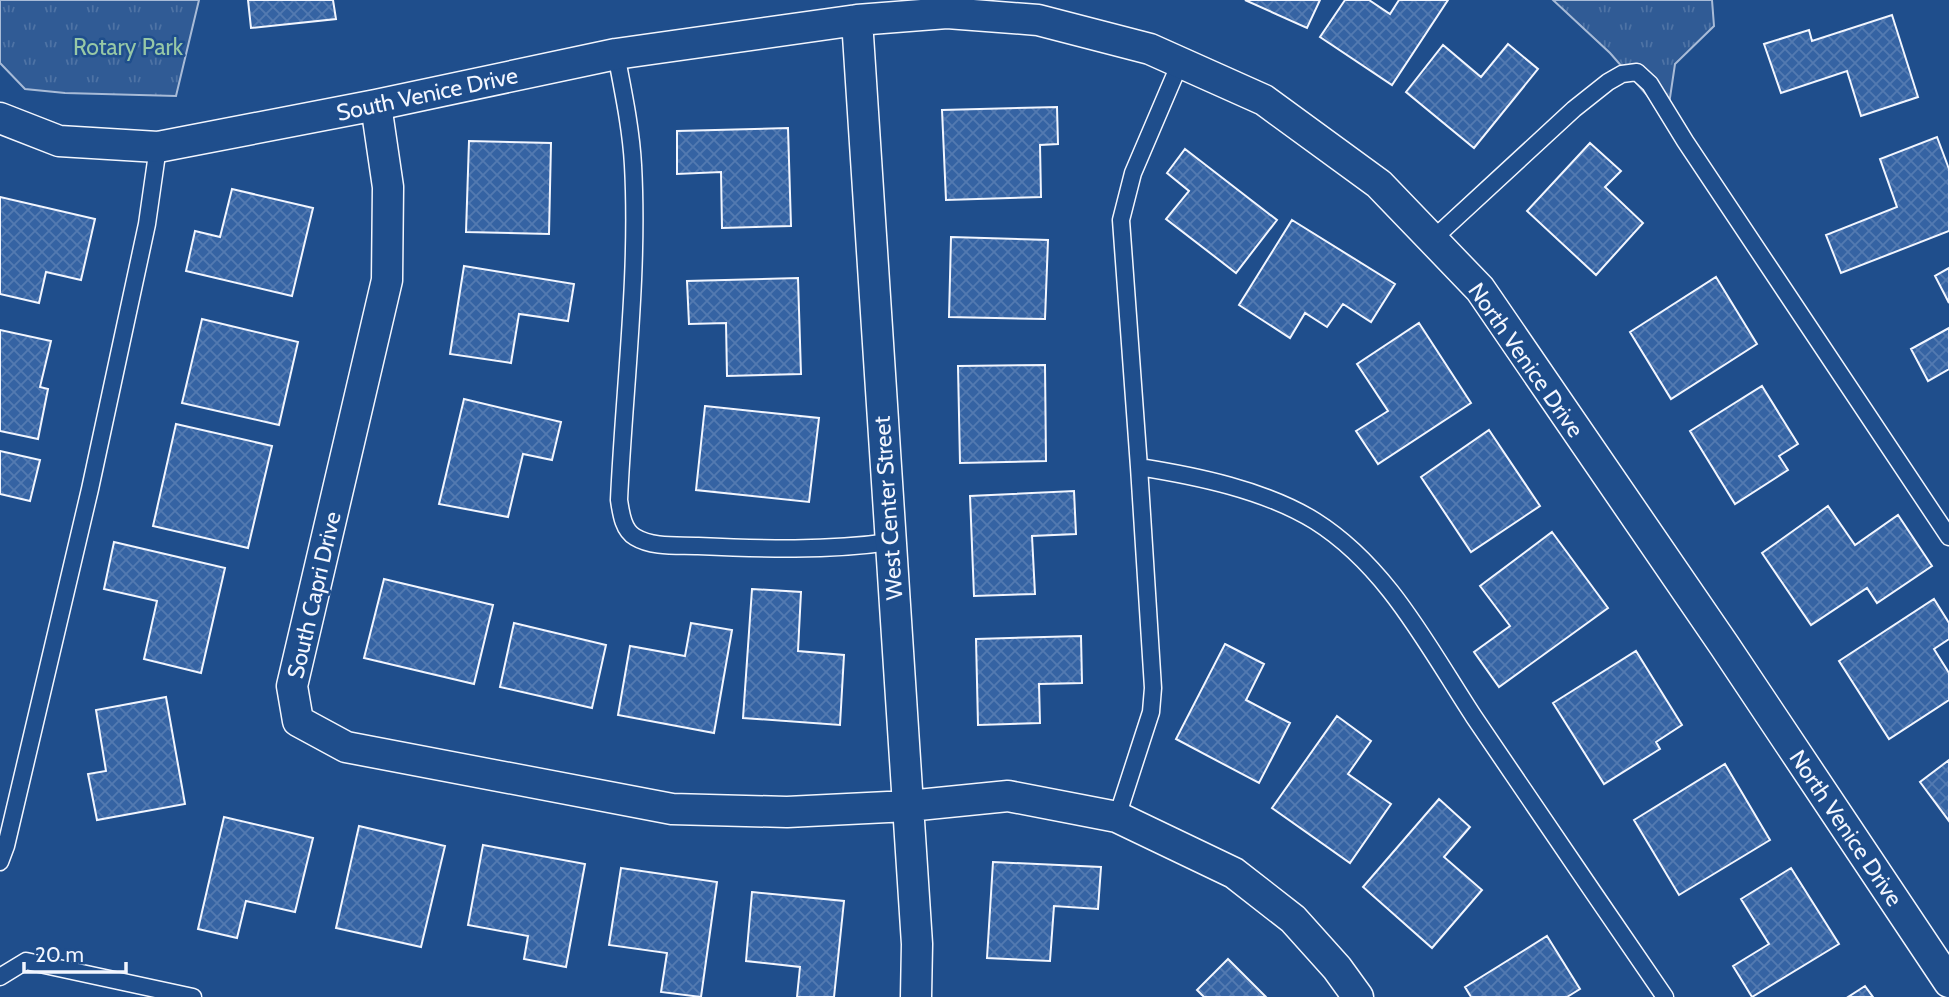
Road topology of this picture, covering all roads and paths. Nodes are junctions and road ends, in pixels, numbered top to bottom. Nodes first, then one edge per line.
1 (857, 20) junction
2 (616, 54) junction
3 (1180, 63) junction
4 (376, 105) junction
5 (0, 118) edge
6 (158, 147) junction
7 (1432, 240) junction
8 (1139, 467) junction
9 (1949, 537) edge
10 (890, 542) junction
11 (908, 806) junction
12 (1117, 817) junction
13 (0, 862) edge
14 (0, 977) edge
15 (1949, 982) edge
16 (193, 997) edge
17 (916, 997) edge
18 (1358, 997) edge
19 (1665, 997) edge

1 - 2 street, South Venice Drive
1 - 3 street, North Venice Drive
1 - 10 street, West Center Street
2 - 4 street, South Venice Drive
2 - 10 lane
3 - 7 street, North Venice Drive
3 - 8 lane
4 - 6 street, South Venice Drive
4 - 11 street, South Capri Drive
5 - 6 street, South Venice Drive
6 - 13 lane
7 - 9 lane
7 - 15 street, North Venice Drive
8 - 12 lane
8 - 19 lane
10 - 11 street, West Center Street
11 - 12 street
11 - 17 street, West Center Street
12 - 18 street
14 - 16 lane

